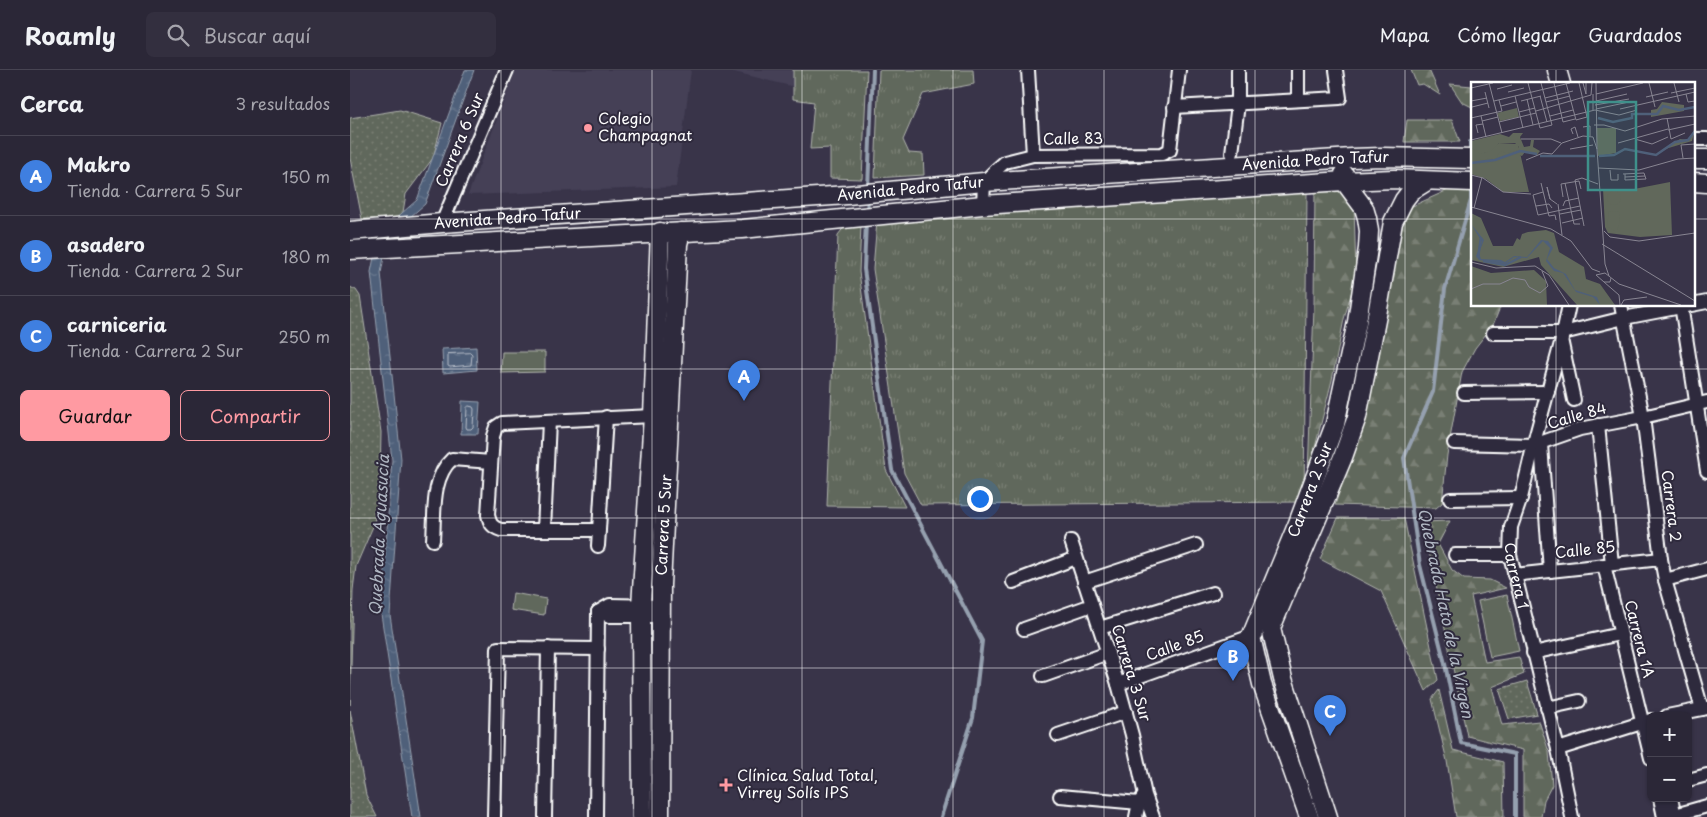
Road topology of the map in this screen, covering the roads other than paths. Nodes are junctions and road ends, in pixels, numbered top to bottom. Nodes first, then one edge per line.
1 (507, 70) edge
2 (1028, 70) edge
3 (1179, 70) edge
4 (1238, 70) edge
5 (1298, 70) edge
6 (1336, 70) edge
7 (1298, 100) junction
8 (1238, 104) junction
9 (1174, 107) junction
10 (1694, 139) edge
11 (1707, 139) edge
12 (1232, 153) dead end
13 (1034, 156) junction
14 (1343, 159) junction
15 (1471, 159) edge
16 (1694, 159) edge
17 (1707, 159) edge
18 (1344, 181) junction
19 (1427, 181) junction
20 (1463, 181) edge
21 (984, 182) junction
22 (1694, 182) edge
23 (1707, 182) edge
24 (982, 205) junction
25 (442, 223) junction
26 (350, 231) edge
27 (660, 232) junction
28 (681, 232) junction
29 (358, 249) edge
30 (1707, 302) edge
31 (1694, 304) edge
32 (1569, 306) edge
33 (1621, 306) edge
34 (1682, 306) edge
35 (1624, 318) junction
36 (1493, 333) dead end
37 (1562, 338) junction
38 (1548, 392) junction
39 (1464, 393) dead end
40 (1574, 400) dead end
41 (1702, 404) edge
42 (653, 416) junction
43 (1643, 417) junction
44 (606, 418) junction
45 (549, 420) junction
46 (1598, 425) junction
47 (1454, 443) dead end
48 (1537, 444) junction
49 (491, 462) junction
50 (1707, 471) edge
51 (1521, 498) junction
52 (1450, 499) dead end
53 (544, 530) junction
54 (600, 530) junction
55 (433, 540) dead end
56 (1071, 541) dead end
57 (1196, 544) dead end
58 (598, 546) dead end
59 (1455, 554) dead end
60 (1510, 555) junction
61 (1076, 558) junction
62 (1661, 559) junction
63 (1608, 564) junction
64 (1707, 570) edge
65 (1550, 571) junction
66 (1514, 575) junction
67 (1665, 580) junction
68 (1013, 582) dead end
69 (1084, 582) junction
70 (1213, 593) dead end
71 (1092, 604) junction
72 (641, 611) junction
73 (660, 611) junction
74 (1100, 628) junction
75 (1271, 628) junction
76 (1024, 630) dead end
77 (1620, 634) junction
78 (1251, 636) junction
79 (548, 648) junction
80 (598, 649) junction
81 (1108, 653) junction
82 (1533, 653) junction
83 (1043, 676) dead end
84 (1118, 684) junction
85 (1580, 701) dead end
86 (1547, 708) junction
87 (1705, 708) edge
88 (1126, 712) junction
89 (1686, 712) edge
90 (1646, 721) edge
91 (1058, 735) dead end
92 (1558, 749) junction
93 (1651, 757) edge
94 (1707, 775) edge
95 (1692, 779) edge
96 (1060, 796) dead end
97 (1142, 799) junction
98 (1662, 802) edge
99 (1672, 802) edge
100 (1707, 806) edge
101 (1671, 816) edge
102 (494, 817) edge
103 (545, 817) edge
104 (596, 817) edge
105 (642, 817) edge
106 (660, 817) edge
107 (1136, 817) edge
108 (1153, 817) edge
109 (1309, 817) edge
110 (1328, 817) edge
111 (1572, 817) edge

1 - 25 street, Carrera 6 Sur
2 - 13 street
3 - 9 street
4 - 8 street
5 - 7 street
6 - 7 street
7 - 8 street
8 - 9 street
8 - 12 street
9 - 13 street, Calle 83
10 - 11 street
13 - 21 street, Calle 83
14 - 15 street, Avenida Pedro Tafur
14 - 18 street
14 - 21 street, Avenida Pedro Tafur
16 - 17 street
18 - 19 street, Avenida Pedro Tafur
18 - 24 street, Avenida Pedro Tafur
18 - 78 street, Carrera 2 Sur
19 - 20 street, Avenida Pedro Tafur
19 - 75 street, Carrera 2 Sur
21 - 24 street
21 - 25 street, Avenida Pedro Tafur
22 - 23 street
24 - 28 street, Avenida Pedro Tafur
25 - 26 street, Avenida Pedro Tafur
27 - 28 street, Avenida Pedro Tafur
27 - 29 street, Avenida Pedro Tafur
27 - 42 street, Carrera 5 Sur
28 - 73 street, Carrera 5 Sur
30 - 31 street
32 - 37 street, Carrera 1
33 - 35 street, Carrera 2
34 - 35 street
34 - 41 street
35 - 37 street
35 - 43 street, Carrera 2
36 - 37 street
37 - 38 street, Carrera 1
37 - 40 street
38 - 39 street
38 - 48 street, Carrera 1
41 - 43 street, Calle 84
41 - 50 street
42 - 44 street
42 - 72 street, Carrera 5 Sur
43 - 46 street, Calle 84
43 - 62 street, Carrera 2
44 - 45 street
44 - 54 street
45 - 49 street
45 - 53 street
46 - 48 street, Calle 84
46 - 63 street, Carrera 1A
47 - 48 street, Calle 84
48 - 51 street, Carrera 1
48 - 65 street
49 - 53 street
49 - 55 street
51 - 52 street
51 - 60 street, Carrera 1
53 - 54 street
54 - 58 street
56 - 61 street, Carrera 3 Sur
57 - 69 street
59 - 60 street
60 - 66 street, Carrera 1
61 - 68 street
61 - 69 street, Carrera 3 Sur
62 - 63 street, Calle 85
62 - 67 street, Carrera 2
63 - 65 street, Calle 85
63 - 77 street, Carrera 1A
64 - 67 street
65 - 66 street, Calle 85
66 - 82 street, Carrera 1
67 - 87 street, Carrera 2
69 - 71 street, Carrera 3 Sur
70 - 74 street
71 - 74 street, Carrera 3 Sur
71 - 76 street
72 - 73 street
72 - 80 street
72 - 105 street, Carrera 5 Sur
73 - 106 street, Carrera 5 Sur
74 - 81 street, Carrera 3 Sur
75 - 78 street, Calle 85
75 - 110 street
77 - 82 street
77 - 90 street, Carrera 1A
78 - 84 street, Calle 85
78 - 109 street
79 - 80 street
79 - 102 street
79 - 103 street
80 - 104 street
81 - 83 street
81 - 84 street, Carrera 3 Sur
82 - 86 street, Carrera 1
84 - 88 street, Carrera 3 Sur
85 - 86 street
86 - 92 street, Carrera 1
87 - 89 street
88 - 91 street
88 - 97 street, Carrera 3 Sur
90 - 92 street
90 - 93 street
92 - 111 street, Carrera 1
94 - 95 street
96 - 97 street
97 - 107 street
97 - 108 street, Carrera 3 Sur
98 - 101 street
99 - 101 street
100 - 101 street

